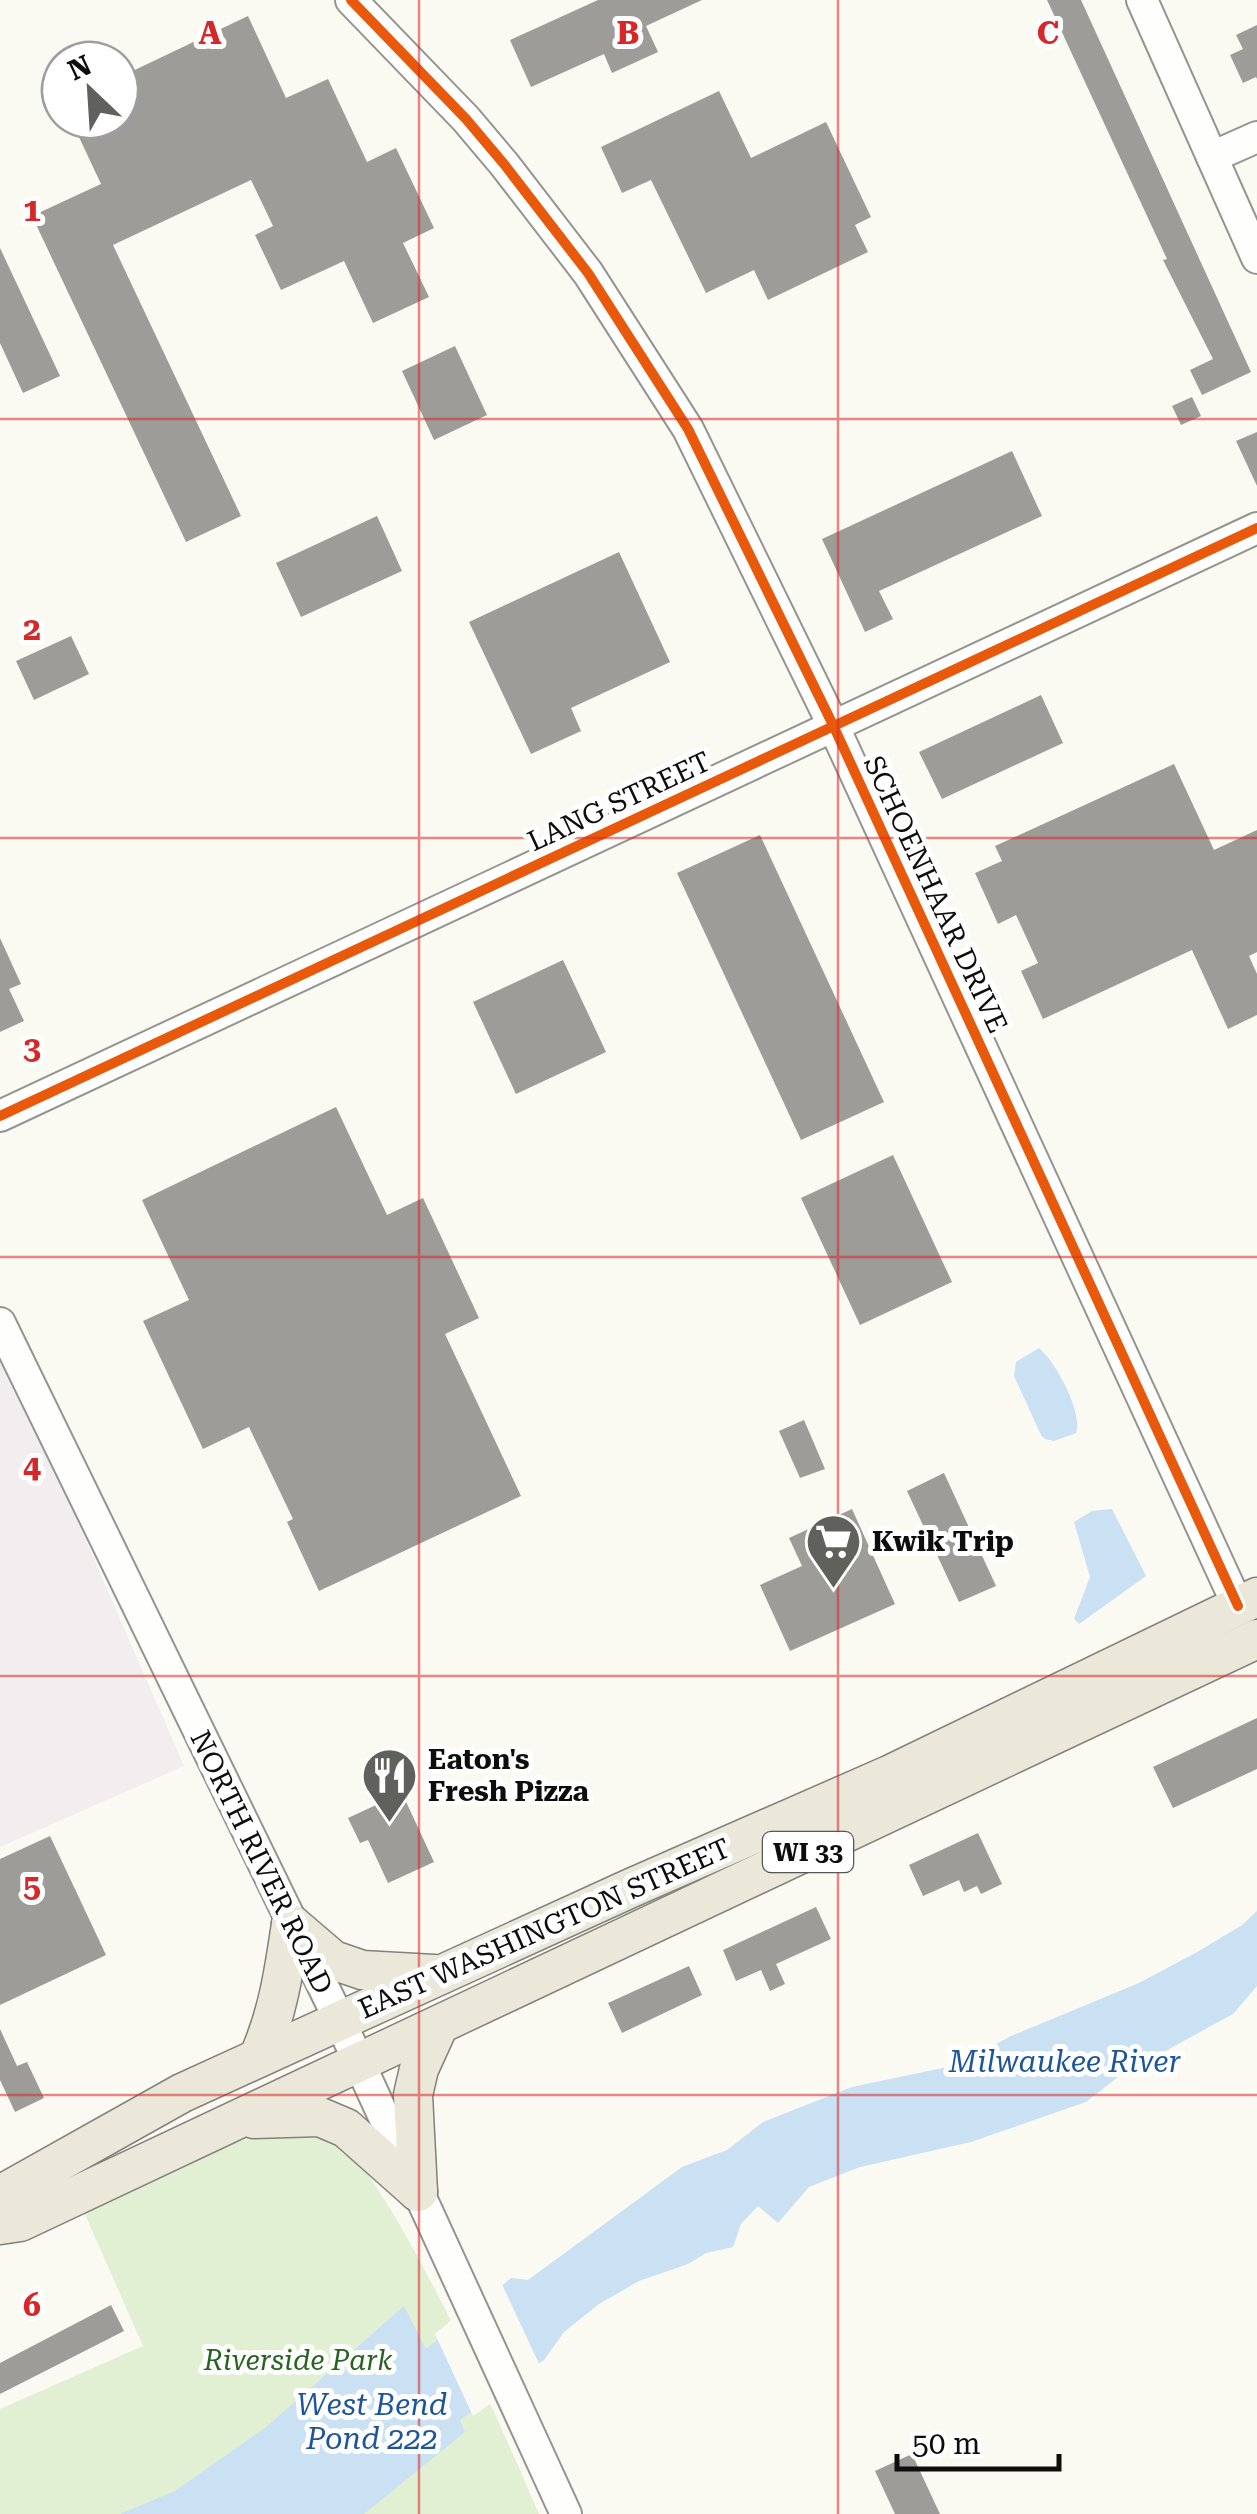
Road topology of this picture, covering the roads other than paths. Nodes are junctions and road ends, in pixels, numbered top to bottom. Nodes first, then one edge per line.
1 (351, 0) edge
2 (1142, 0) edge
3 (1257, 138) edge
4 (1212, 157) junction
5 (1257, 258) edge
6 (1257, 528) edge
7 (833, 725) junction
8 (0, 1116) edge
9 (0, 1323) edge
10 (1247, 1602) edge
11 (1257, 1640) edge
12 (291, 1924) junction
13 (442, 1974) junction
14 (340, 2021) junction
15 (439, 2025) junction
16 (258, 2058) junction
17 (359, 2063) junction
18 (242, 2118) junction
19 (418, 2192) junction
20 (0, 2195) edge
21 (0, 2225) edge
22 (566, 2514) edge

1 - 7 street, SCHOENHAAR DRIVE
2 - 4 street
3 - 4 street
4 - 5 street
6 - 7 street, LANG STREET
7 - 8 street, LANG STREET
7 - 10 street, SCHOENHAAR DRIVE
9 - 12 street, NORTH RIVER ROAD
10 - 13 main road, EAST WASHINGTON STREET / WI 33
11 - 15 main road, EAST WASHINGTON STREET / WI 33
12 - 13 main road
12 - 14 street, NORTH RIVER ROAD
12 - 16 main road
13 - 14 main road, EAST WASHINGTON STREET / WI 33
14 - 16 main road, EAST WASHINGTON STREET / WI 33
14 - 17 street, NORTH RIVER ROAD
15 - 17 main road, EAST WASHINGTON STREET / WI 33
15 - 19 main road
16 - 20 main road, EAST WASHINGTON STREET / WI 33
17 - 18 main road, EAST WASHINGTON STREET / WI 33
17 - 19 street, NORTH RIVER ROAD
18 - 19 main road
18 - 21 main road, EAST WASHINGTON STREET / WI 33
19 - 22 street, NORTH RIVER ROAD

